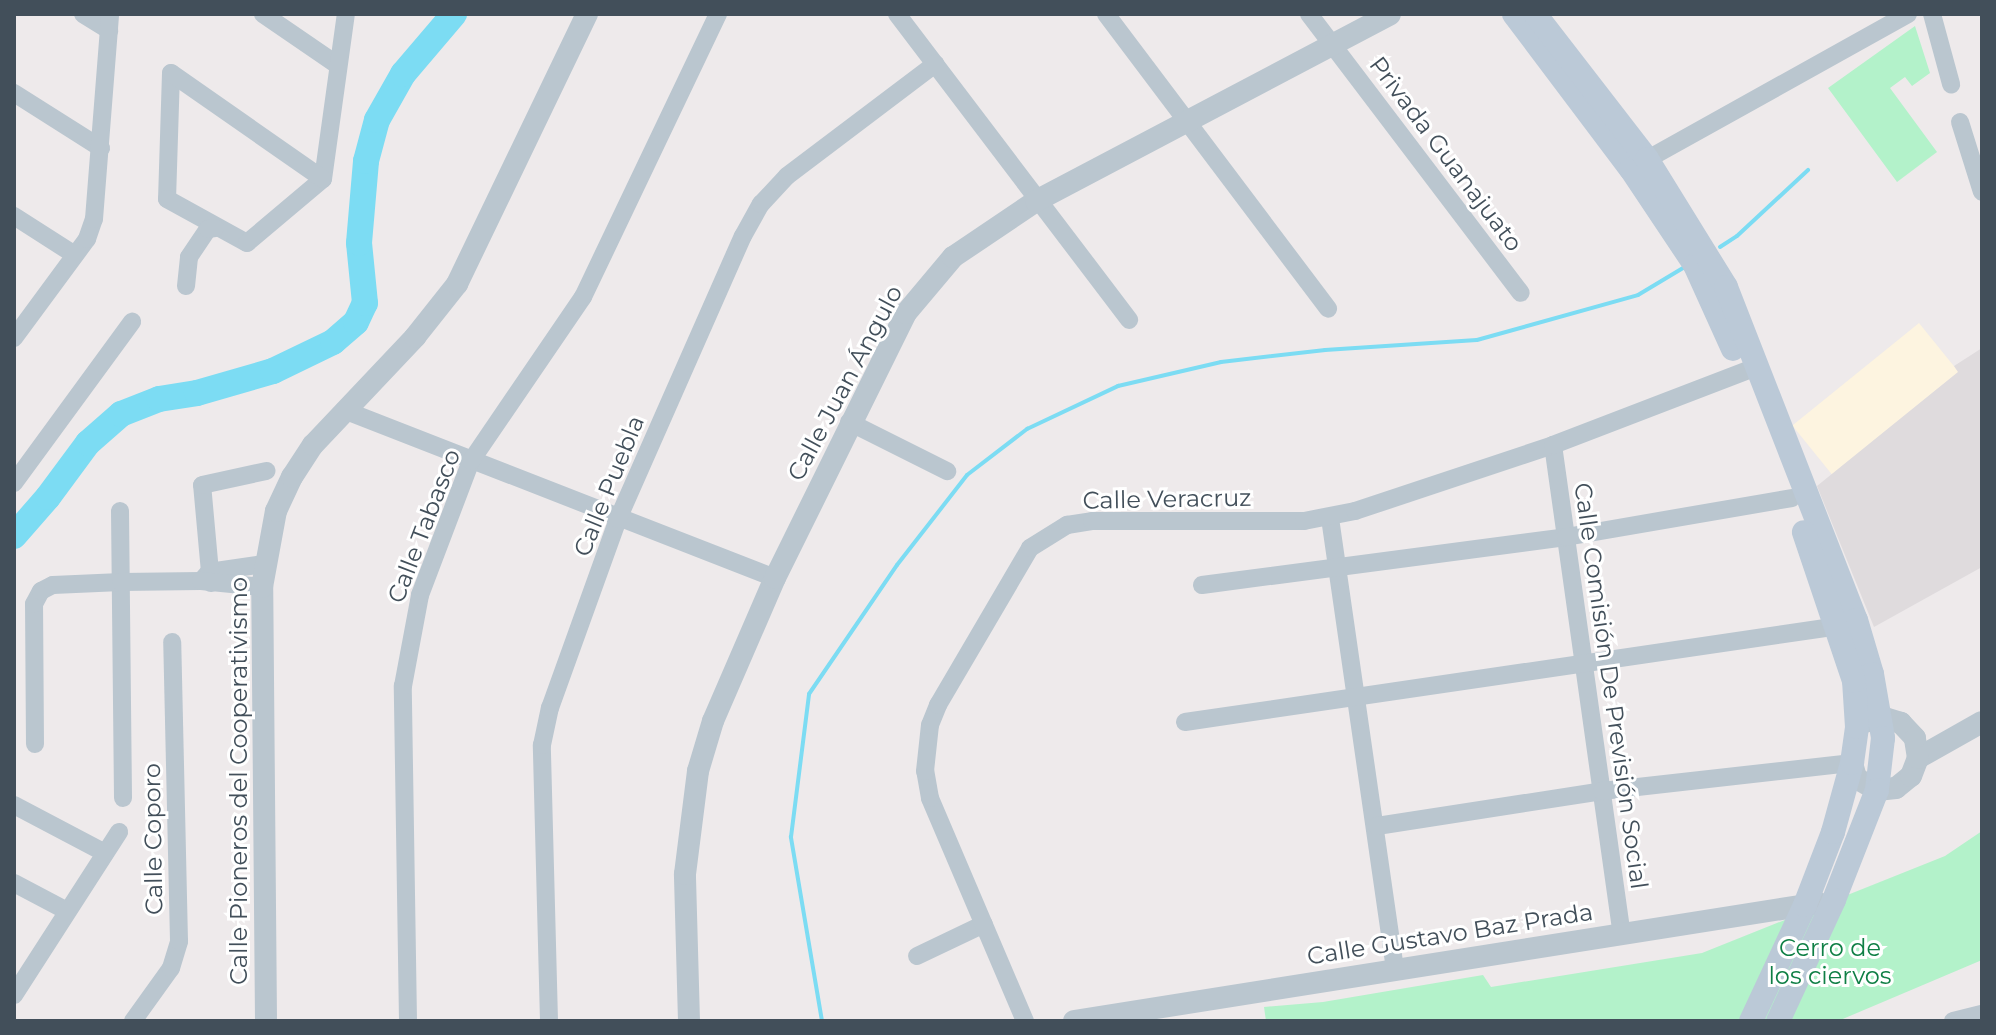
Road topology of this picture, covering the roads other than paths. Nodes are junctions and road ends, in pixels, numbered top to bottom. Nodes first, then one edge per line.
1 (83, 14) edge
2 (263, 14) edge
3 (346, 14) edge
4 (587, 14) edge
5 (718, 14) edge
6 (897, 14) edge
7 (1106, 14) edge
8 (1309, 14) edge
9 (1390, 14) edge
10 (1514, 14) edge
11 (1535, 14) edge
12 (1908, 14) edge
13 (1932, 14) edge
14 (1876, 21) edge
15 (110, 22) edge
16 (1331, 44) junction
17 (336, 64) junction
18 (935, 64) junction
19 (1951, 84) dead end
20 (14, 93) edge
21 (1960, 122) dead end
22 (1186, 123) junction
23 (101, 148) junction
24 (1639, 164) junction
25 (323, 179) junction
26 (1982, 192) edge
27 (1036, 201) junction
28 (14, 216) edge
29 (194, 216) junction
30 (215, 228) junction
31 (75, 255) junction
32 (189, 257) junction
33 (186, 286) dead end
34 (1521, 293) dead end
35 (1328, 309) dead end
36 (1129, 320) dead end
37 (132, 322) dead end
38 (14, 337) edge
39 (1749, 370) junction
40 (344, 410) junction
41 (849, 422) junction
42 (1553, 445) junction
43 (471, 461) junction
44 (266, 471) dead end
45 (947, 471) dead end
46 (14, 483) edge
47 (1792, 498) junction
48 (120, 511) dead end
49 (1330, 518) junction
50 (618, 519) junction
51 (1566, 537) junction
52 (264, 564) junction
53 (1338, 566) junction
54 (775, 578) junction
55 (207, 579) junction
56 (121, 582) junction
57 (1202, 585) dead end
58 (262, 587) junction
59 (1839, 626) junction
60 (172, 642) dead end
61 (1584, 665) junction
62 (1356, 695) junction
63 (1881, 717) junction
64 (1185, 722) dead end
65 (1982, 722) edge
66 (1857, 727) junction
67 (35, 744) dead end
68 (1918, 758) junction
69 (1852, 763) junction
70 (1877, 790) junction
71 (1602, 791) junction
72 (123, 798) dead end
73 (14, 805) edge
74 (1377, 826) junction
75 (119, 832) dead end
76 (105, 853) junction
77 (14, 883) edge
78 (1834, 900) junction
79 (1805, 905) junction
80 (67, 911) junction
81 (984, 924) junction
82 (1622, 933) junction
83 (917, 956) dead end
84 (1395, 968) junction
85 (14, 995) edge
86 (1982, 1014) edge
87 (133, 1021) edge
88 (266, 1021) edge
89 (408, 1021) edge
90 (549, 1021) edge
91 (689, 1021) edge
92 (1025, 1021) edge
93 (1074, 1021) edge
94 (1751, 1021) edge
95 (1778, 1021) edge
96 (1953, 1021) edge

1 - 15 street
2 - 17 street
3 - 17 street
4 - 40 street, Calle Pioneros del Cooperativismo
5 - 43 street, Calle Tabasco
6 - 18 street
7 - 22 street
8 - 16 street, Privada Guanajuato
9 - 16 street, Calle Juan Ángulo
10 - 24 main road
11 - 24 main road
12 - 14 street
13 - 19 street
14 - 24 street
15 - 23 street
16 - 22 street, Calle Juan Ángulo
16 - 34 street, Privada Guanajuato
17 - 25 street
18 - 27 street
18 - 50 street, Calle Puebla
20 - 23 street
21 - 26 street
22 - 27 street, Calle Juan Ángulo
22 - 35 street
23 - 31 street
24 - 39 main road
25 - 29 street
25 - 30 street
27 - 36 street
27 - 41 street, Calle Juan Ángulo
28 - 31 street
29 - 30 street
29 - 32 street
30 - 32 street
31 - 38 street
32 - 33 street
37 - 46 street
39 - 42 street, Calle Veracruz
39 - 47 main road
39 - 63 main road
40 - 43 street
40 - 52 street, Calle Pioneros del Cooperativismo
41 - 45 street
41 - 54 street, Calle Juan Ángulo
42 - 49 street, Calle Veracruz
42 - 51 street, Calle Comisión De Previsión Social
43 - 50 street
43 - 89 street, Calle Tabasco
44 - 55 street
47 - 51 street
47 - 59 main road
48 - 56 street
49 - 53 street
49 - 81 street, Calle Veracruz
50 - 54 street
50 - 90 street, Calle Puebla
51 - 53 street
51 - 61 street, Calle Comisión De Previsión Social
52 - 55 street
52 - 58 street, Calle Pioneros del Cooperativismo
53 - 57 street
53 - 62 street
54 - 91 street, Calle Juan Ángulo
55 - 56 street
55 - 58 street
56 - 67 street
56 - 72 street
58 - 88 street, Calle Pioneros del Cooperativismo
59 - 61 street
59 - 66 main road
60 - 87 street, Calle Coporo
61 - 62 street
61 - 71 street, Calle Comisión De Previsión Social
62 - 64 street
62 - 74 street
63 - 66 street
63 - 68 street
63 - 70 main road
65 - 68 street
66 - 69 main road
68 - 70 street
69 - 70 street
69 - 71 street
69 - 79 main road
70 - 78 main road
71 - 74 street
71 - 82 street, Calle Comisión De Previsión Social
73 - 76 street
74 - 84 street
75 - 76 street
76 - 80 street
77 - 80 street
78 - 79 street, Calle Gustavo Baz Prada
78 - 95 main road
79 - 82 street, Calle Gustavo Baz Prada
79 - 94 main road
80 - 85 street
81 - 83 street
81 - 92 street, Calle Veracruz
82 - 84 street, Calle Gustavo Baz Prada
84 - 93 street, Calle Gustavo Baz Prada
86 - 96 street

